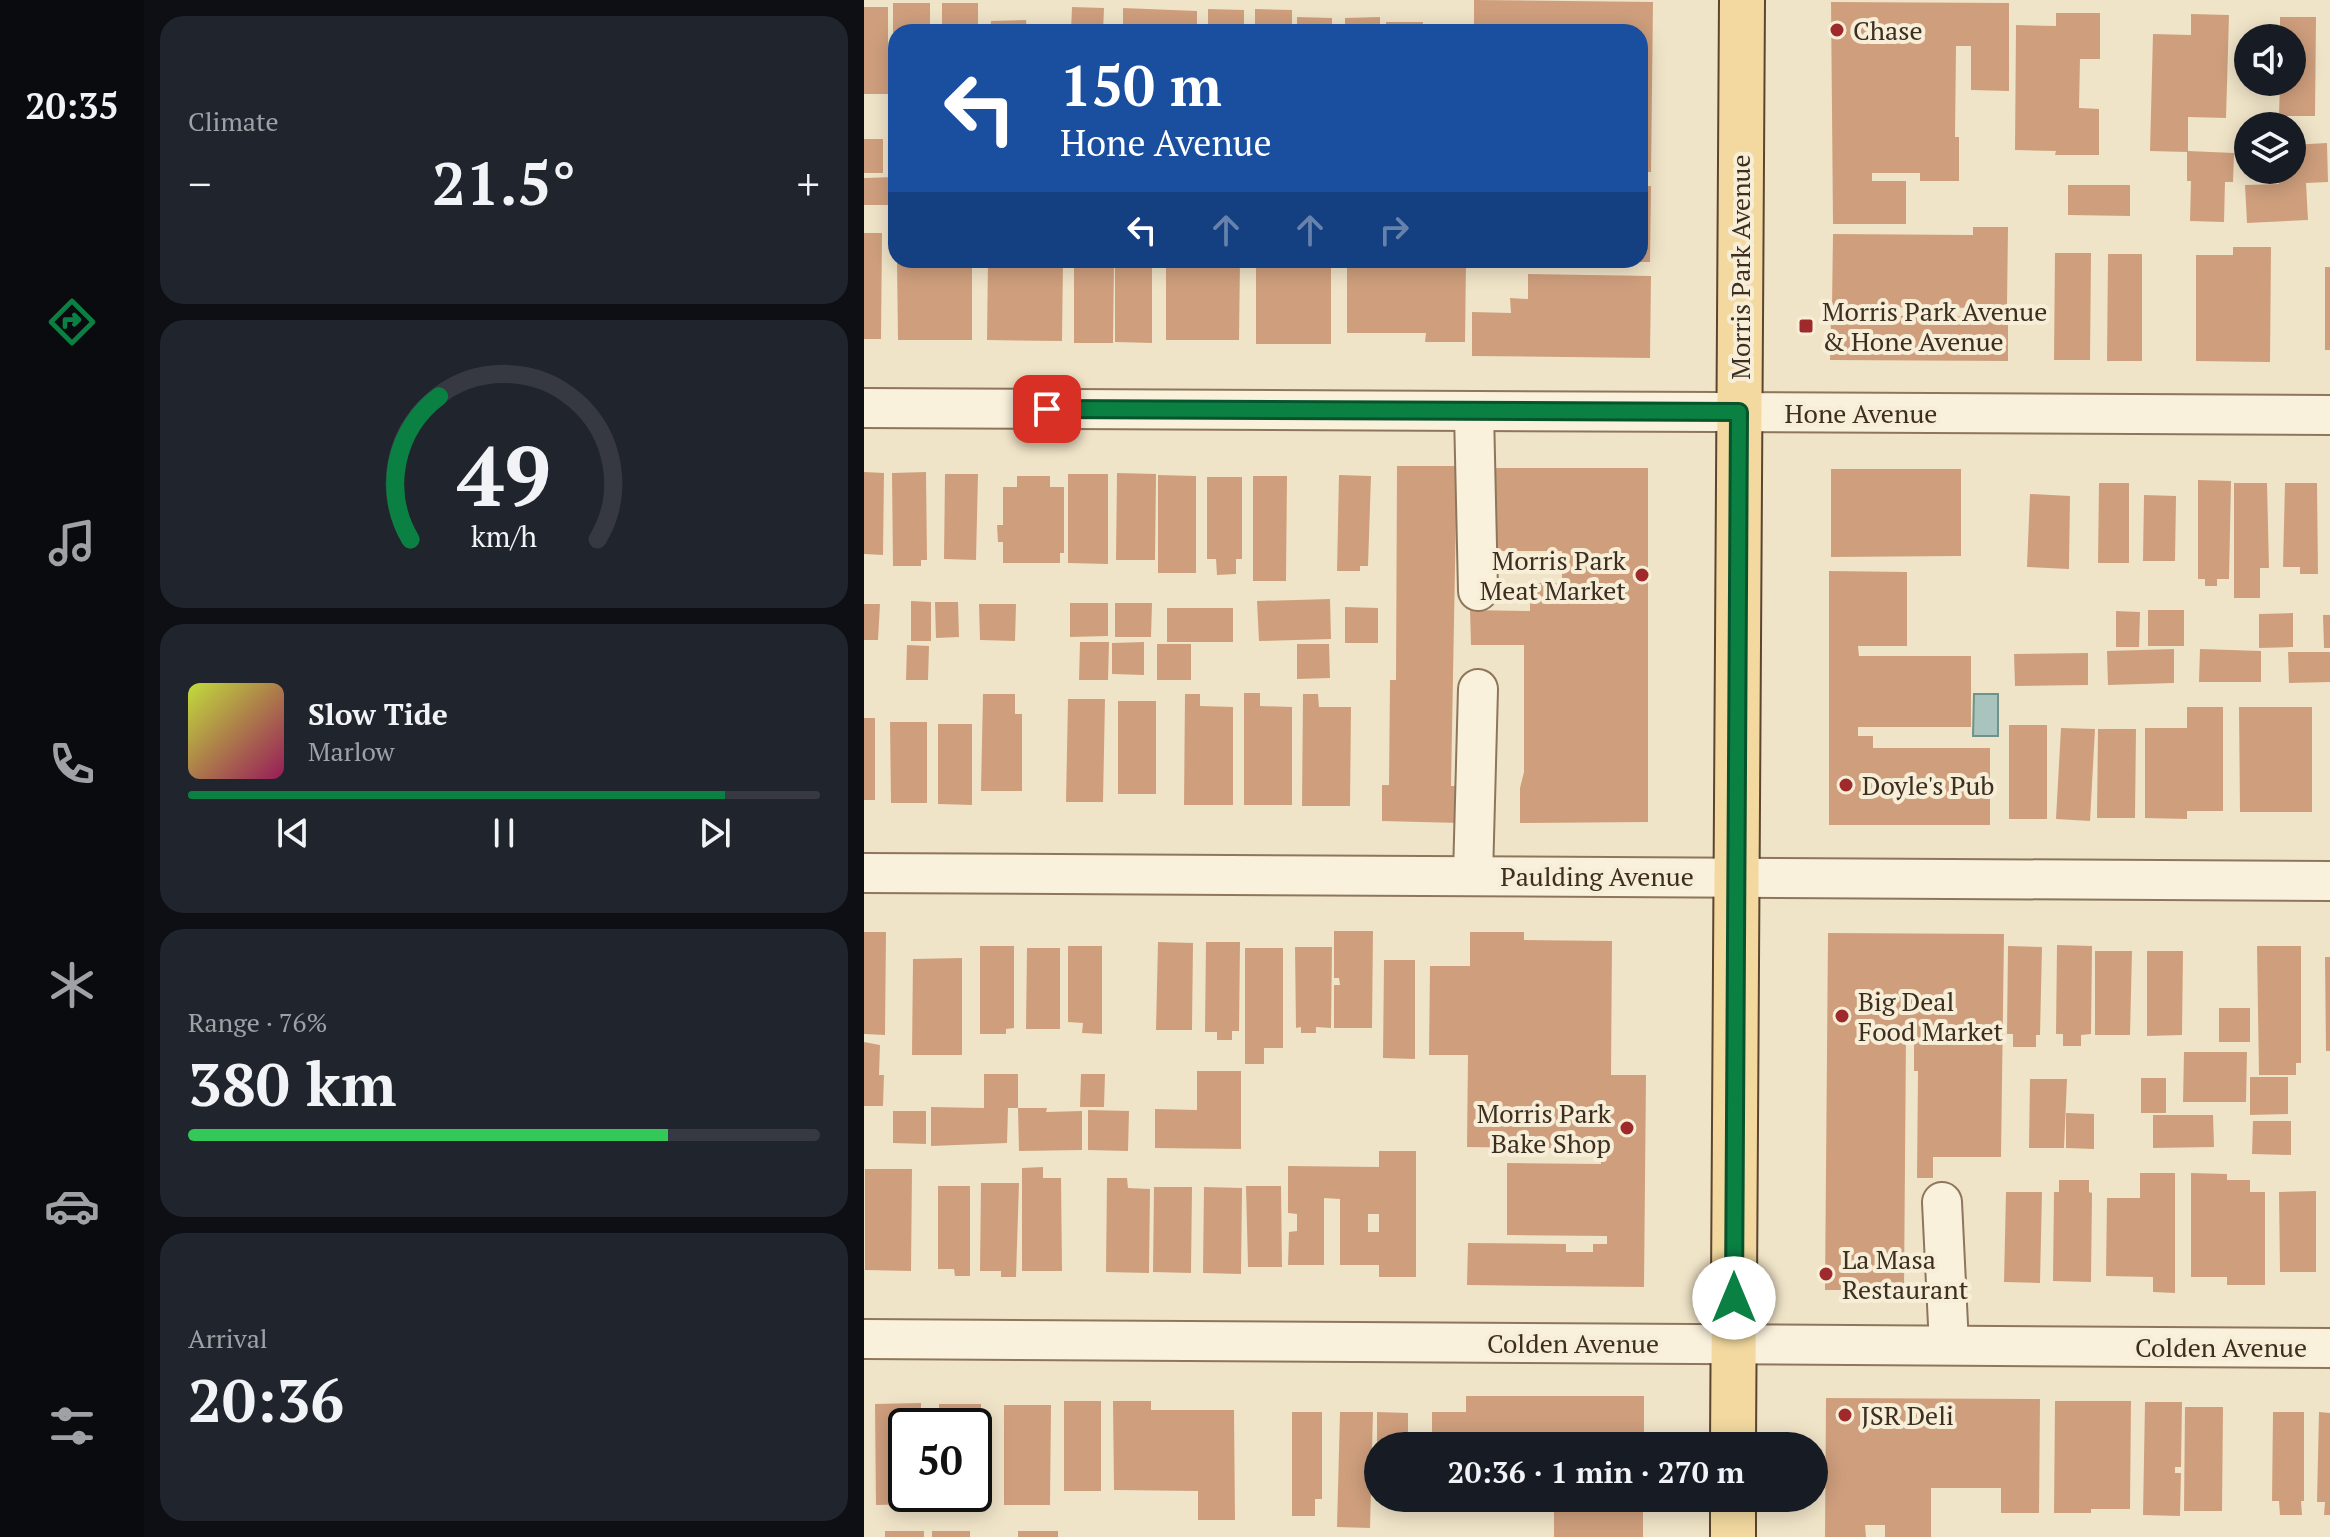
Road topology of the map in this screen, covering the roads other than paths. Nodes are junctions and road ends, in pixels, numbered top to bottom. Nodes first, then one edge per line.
1 (1742, 0) edge
2 (864, 408) edge
3 (1474, 412) junction
4 (1739, 412) junction
5 (2330, 415) edge
6 (1478, 591) dead end
7 (1478, 689) dead end
8 (864, 873) edge
9 (1473, 876) junction
10 (1736, 876) junction
11 (2330, 881) edge
12 (1942, 1202) dead end
13 (864, 1339) edge
14 (1733, 1344) junction
15 (1949, 1345) junction
16 (2330, 1348) edge
17 (1733, 1432) edge
18 (1733, 1512) edge
19 (1733, 1537) edge

1 - 4 main road, Morris Park Avenue
2 - 3 street, Hone Avenue
3 - 4 street, Hone Avenue
3 - 6 street
4 - 5 street, Hone Avenue
4 - 10 main road, Morris Park Avenue
7 - 9 street
8 - 9 street, Paulding Avenue
9 - 10 street, Paulding Avenue
10 - 11 street, Paulding Avenue
10 - 14 main road, Morris Park Avenue
12 - 15 street
13 - 14 street, Colden Avenue
14 - 15 street, Colden Avenue
14 - 17 main road, Morris Park Avenue
15 - 16 street, Colden Avenue
18 - 19 main road

